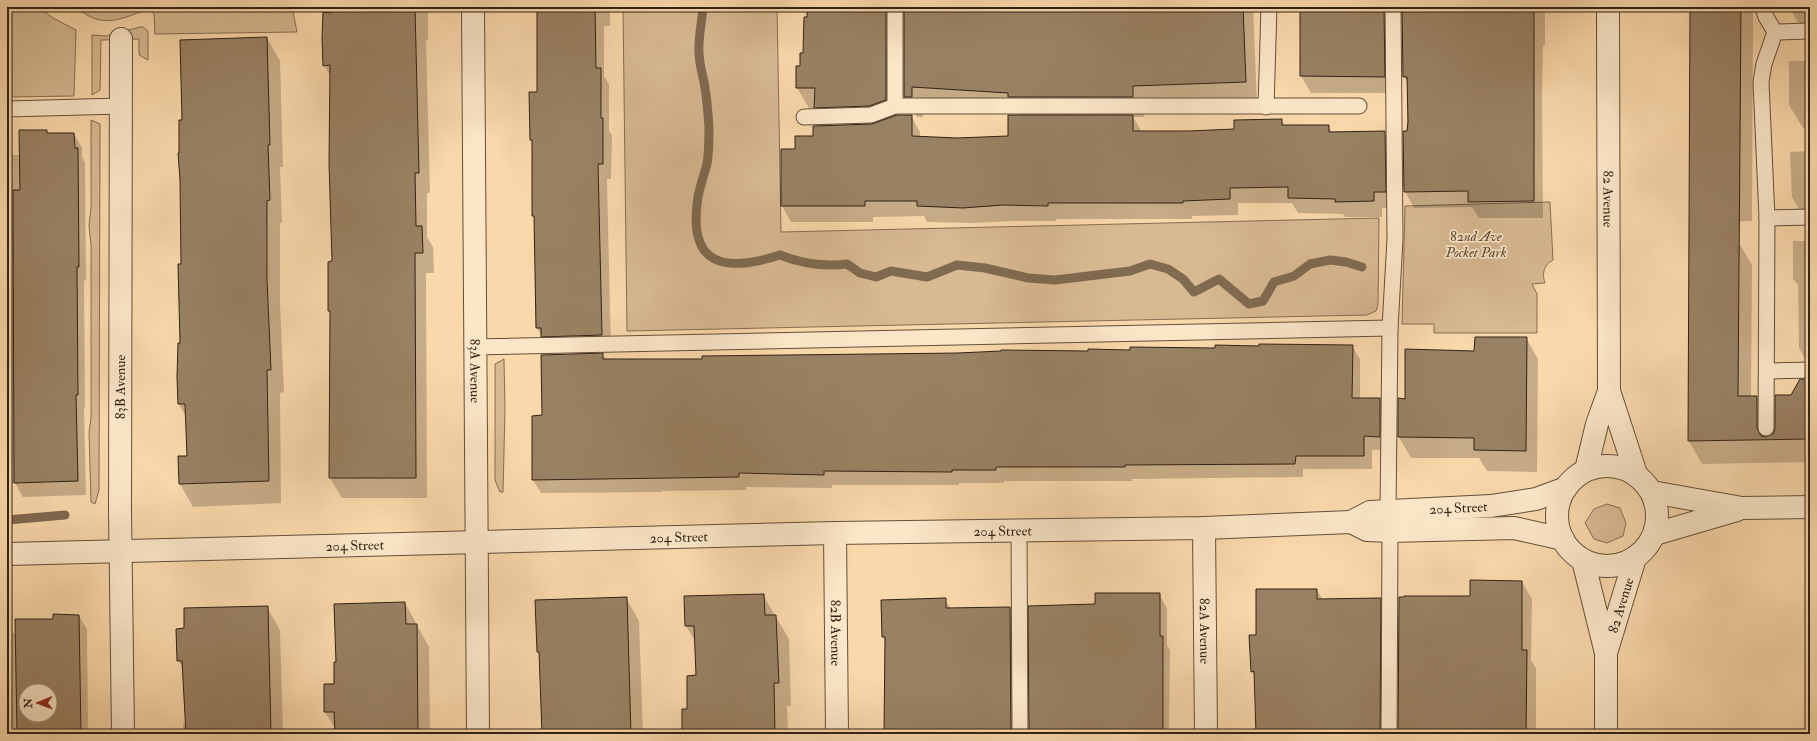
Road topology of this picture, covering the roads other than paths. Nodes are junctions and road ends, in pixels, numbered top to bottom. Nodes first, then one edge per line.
1 (473, 7) edge
2 (896, 7) edge
3 (1269, 7) edge
4 (1393, 7) edge
5 (1608, 7) edge
6 (1763, 7) edge
7 (1810, 31) edge
8 (1775, 32) junction
9 (121, 39) dead end
10 (122, 106) junction
11 (895, 106) junction
12 (1359, 106) dead end
13 (1266, 107) junction
14 (7, 109) edge
15 (804, 117) dead end
16 (1810, 217) edge
17 (1767, 218) junction
18 (1390, 328) junction
19 (474, 347) junction
20 (1810, 370) edge
21 (1767, 371) junction
22 (1609, 391) junction
23 (1766, 428) dead end
24 (1586, 470) junction
25 (1636, 474) junction
26 (1566, 488) junction
27 (1652, 492) junction
28 (1810, 507) edge
29 (1742, 508) junction
30 (1389, 521) junction
31 (1204, 528) junction
32 (1019, 530) junction
33 (835, 533) junction
34 (1655, 534) junction
35 (1563, 540) junction
36 (476, 542) junction
37 (120, 552) junction
38 (7, 554) edge
39 (1635, 558) junction
40 (1583, 560) junction
41 (1606, 653) junction
42 (123, 734) edge
43 (478, 734) edge
44 (837, 734) edge
45 (1020, 734) edge
46 (1206, 734) edge
47 (1389, 734) edge
48 (1606, 734) edge

1 - 19 street, 83A Avenue
2 - 11 lane
3 - 13 lane
4 - 18 lane
5 - 22 street, 82 Avenue
6 - 8 lane
7 - 8 lane
8 - 17 lane
9 - 10 street, 83B Avenue
10 - 14 lane
10 - 37 street, 83B Avenue
11 - 13 lane
11 - 15 lane
12 - 13 lane
16 - 17 lane
17 - 21 lane
18 - 19 lane
18 - 30 lane
19 - 36 street, 83A Avenue
20 - 21 lane
21 - 23 lane
22 - 24 street, 82 Avenue
22 - 25 street, 82 Avenue
24 - 25 street
24 - 26 street
25 - 27 street
26 - 30 street, 204 Street
26 - 35 street
27 - 29 street
27 - 34 street
28 - 29 street
29 - 34 street
30 - 31 street, 204 Street
30 - 35 street, 204 Street
30 - 47 lane
31 - 32 street, 204 Street
31 - 46 street, 82A Avenue
32 - 33 street, 204 Street
32 - 45 lane
33 - 36 street, 204 Street
33 - 44 street, 82B Avenue
34 - 39 street
35 - 40 street
36 - 37 street, 204 Street
36 - 43 street, 83A Avenue
37 - 38 street, 204 Street
37 - 42 street, 83B Avenue
39 - 40 street
39 - 41 street, 82 Avenue
40 - 41 street, 82 Avenue
41 - 48 street, 82 Avenue

